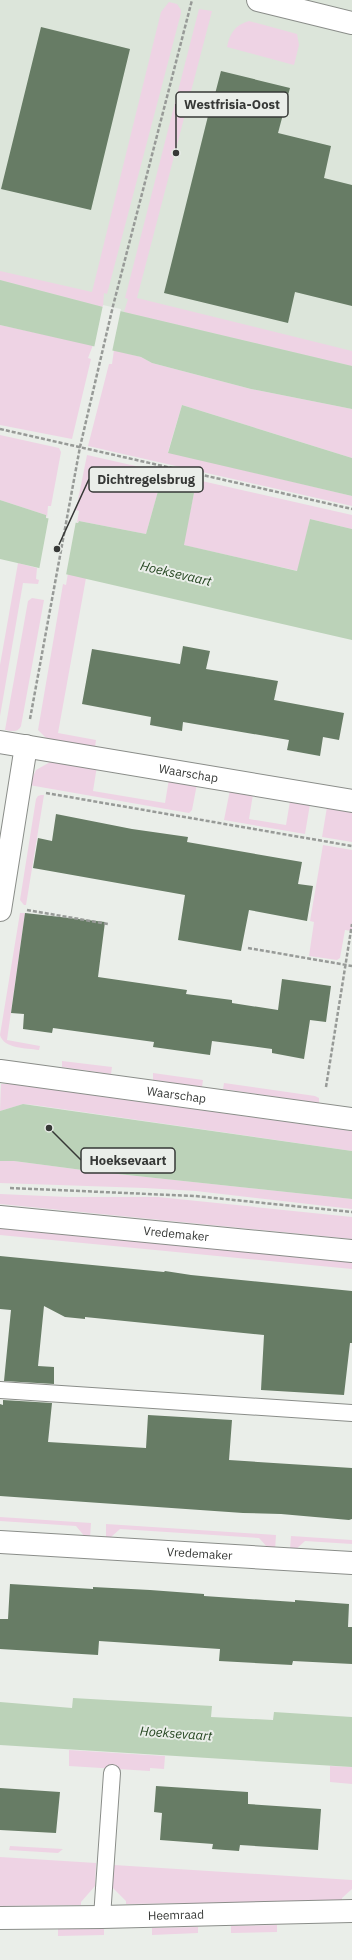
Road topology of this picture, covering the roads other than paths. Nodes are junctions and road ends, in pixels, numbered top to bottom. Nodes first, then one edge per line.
1 (258, 0) edge
2 (352, 23) edge
3 (0, 742) edge
4 (26, 746) junction
5 (352, 801) edge
6 (0, 909) edge
7 (0, 1071) edge
8 (352, 1119) edge
9 (0, 1217) edge
10 (352, 1251) edge
11 (0, 1390) edge
12 (352, 1413) edge
13 (0, 1542) edge
14 (352, 1563) edge
15 (112, 1773) dead end
16 (352, 1911) edge
17 (102, 1917) junction
18 (0, 1918) edge

1 - 2 street
3 - 4 street, Waarschap
4 - 5 street, Waarschap
4 - 6 street
7 - 8 street, Waarschap
9 - 10 street, Vredemaker
11 - 12 lane
13 - 14 street, Vredemaker
15 - 17 lane
16 - 17 street, Heemraad
17 - 18 street, Heemraad

